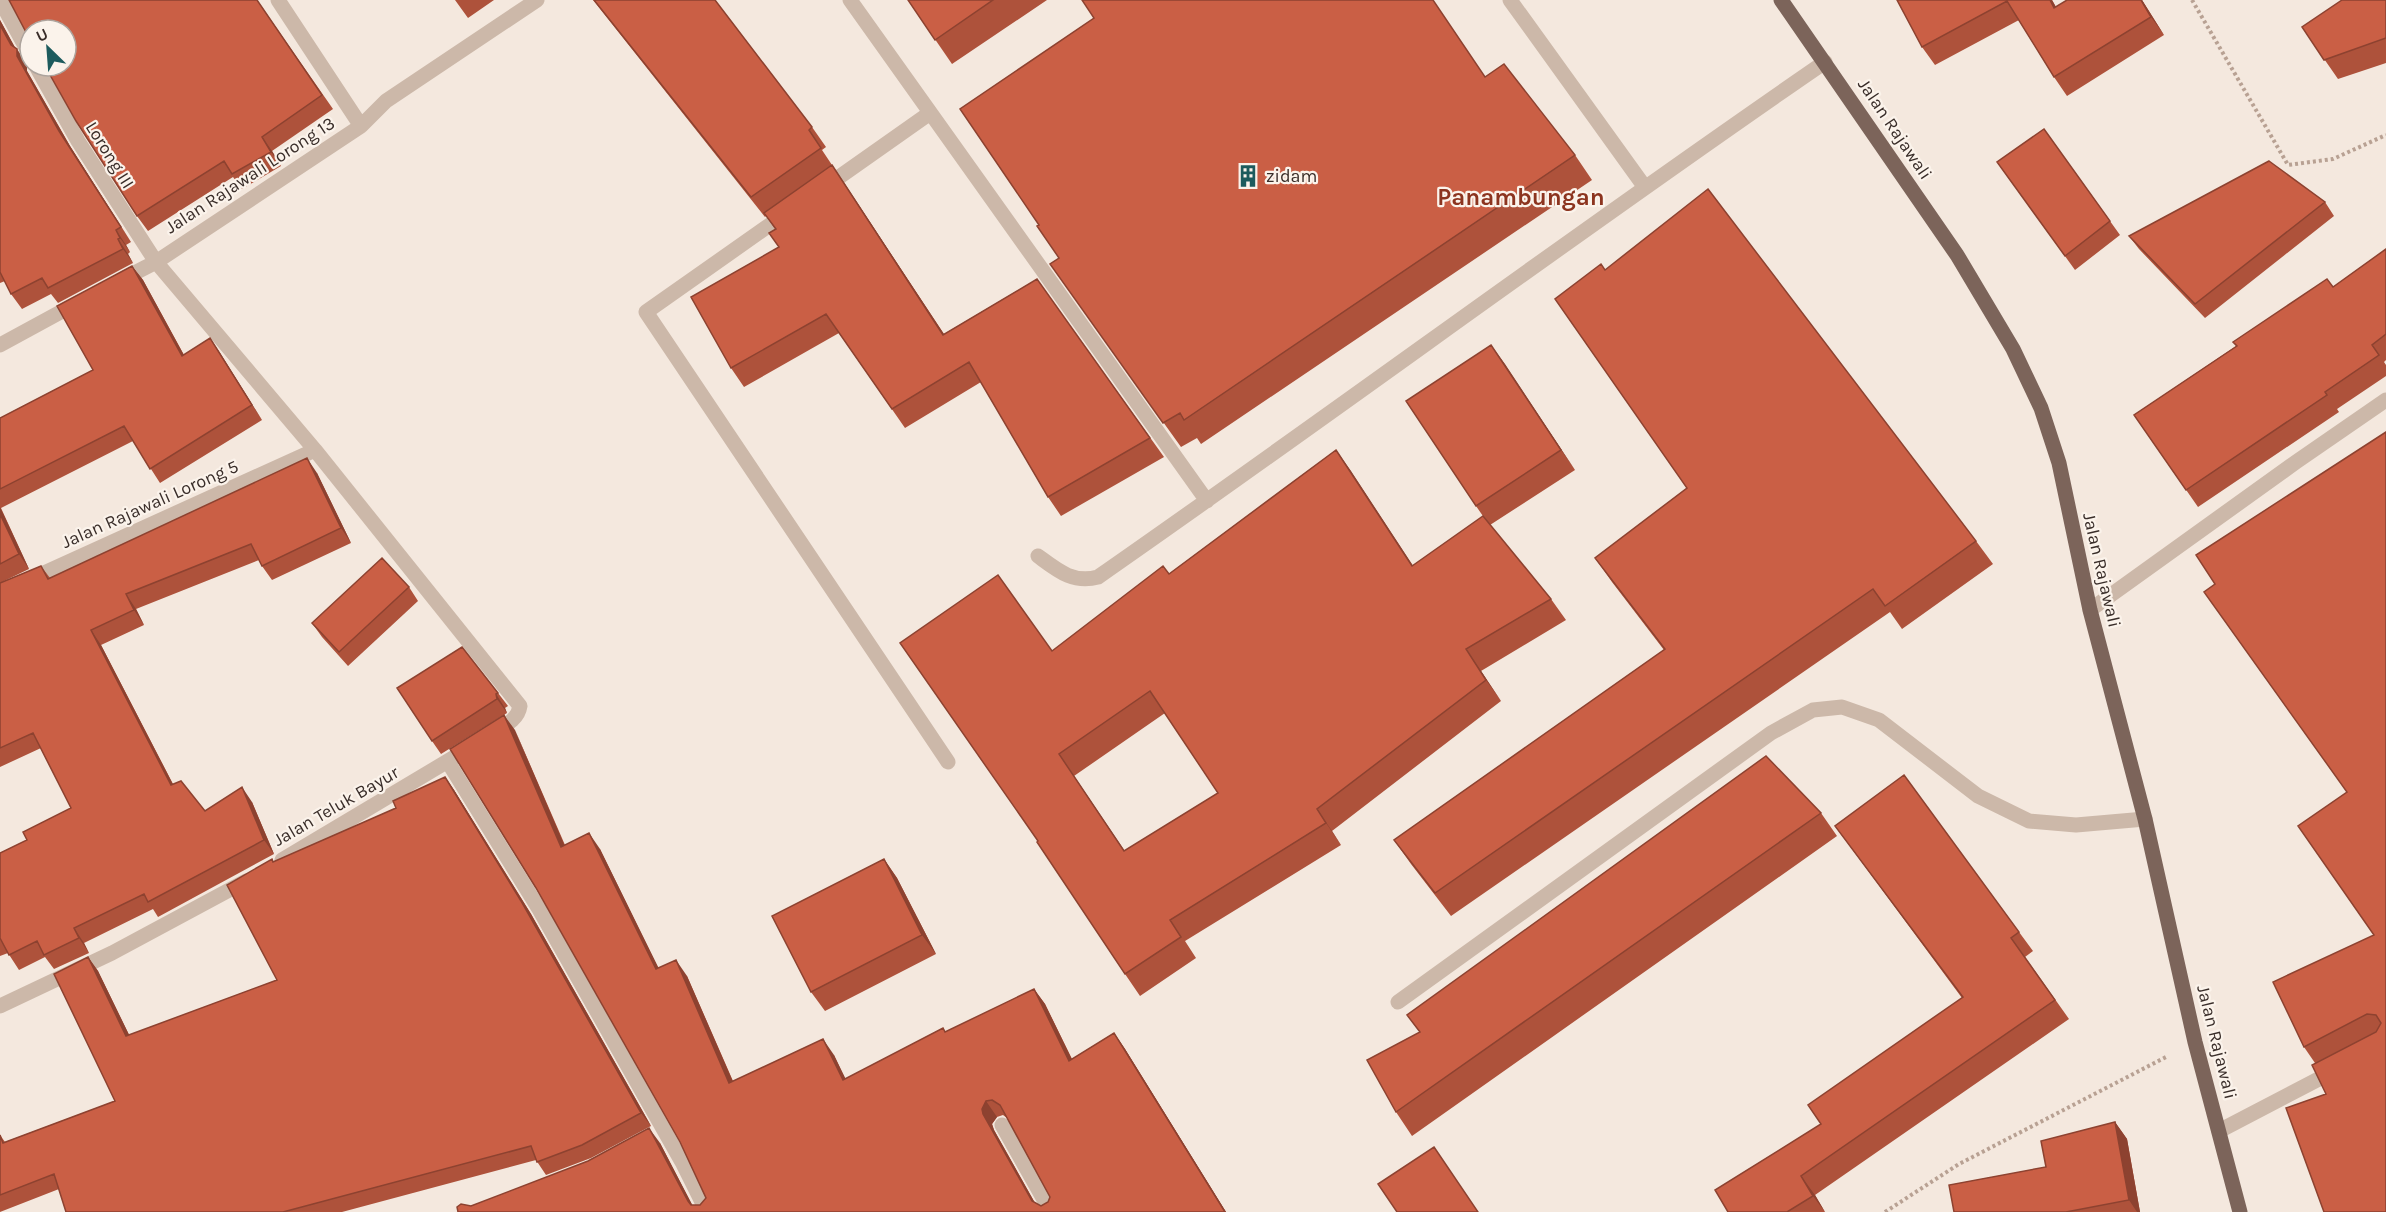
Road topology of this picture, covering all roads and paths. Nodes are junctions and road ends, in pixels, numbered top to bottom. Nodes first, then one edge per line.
1 (0, 0) edge
2 (278, 0) edge
3 (537, 0) edge
4 (1510, 0) edge
5 (1781, 0) edge
6 (2192, 0) edge
7 (853, 1) edge
8 (18, 33) edge
9 (1825, 62) junction
10 (43, 78) edge
11 (930, 113) junction
12 (361, 126) junction
13 (2386, 135) edge
14 (1644, 186) junction
15 (156, 261) junction
16 (0, 345) edge
17 (2386, 400) edge
18 (315, 450) junction
19 (1207, 501) junction
20 (1038, 556) dead end
21 (0, 593) edge
22 (2090, 610) junction
23 (520, 706) joint
24 (448, 762) junction
25 (948, 762) dead end
26 (2145, 819) junction
27 (1398, 1002) dead end
28 (0, 1006) edge
29 (2195, 1042) junction
30 (2344, 1066) edge
31 (1002, 1125) edge
32 (2219, 1131) junction
33 (1046, 1211) edge
34 (707, 1212) edge
35 (1885, 1212) edge
36 (2240, 1212) edge

1 - 8 street
2 - 12 street, Jalan Rajawali Lorong 13
3 - 12 street
4 - 14 street
5 - 9 main road, Jalan Rajawali
6 - 13 path
7 - 11 street
9 - 14 street
9 - 22 main road, Jalan Rajawali
10 - 15 street, Lorong III
11 - 19 street
11 - 25 street
12 - 15 street, Jalan Rajawali Lorong 13
14 - 19 street
15 - 16 street, Jalan Rajawali Lorong 13
15 - 18 street, Lorong III
17 - 22 street
18 - 21 street, Jalan Rajawali Lorong 5
18 - 23 street, Lorong III
19 - 20 street
22 - 26 main road, Jalan Rajawali
23 - 24 street, Jalan Teluk Bayur
24 - 28 street, Jalan Teluk Bayur
24 - 34 street
26 - 27 street
26 - 29 main road, Jalan Rajawali
29 - 32 main road, Jalan Rajawali
29 - 35 path
30 - 32 street
31 - 33 street
32 - 36 main road, Jalan Rajawali

